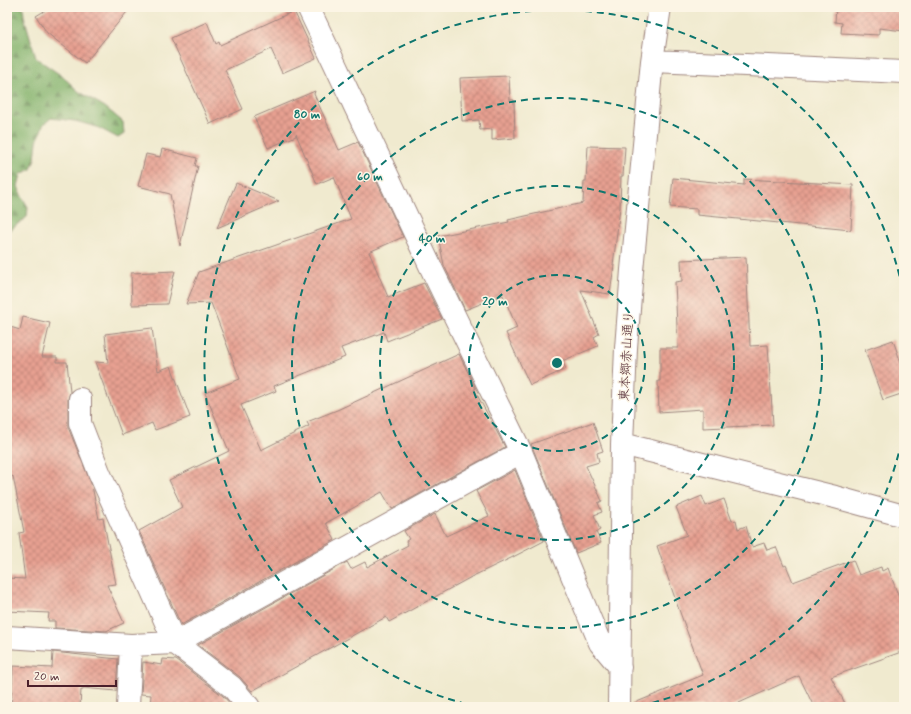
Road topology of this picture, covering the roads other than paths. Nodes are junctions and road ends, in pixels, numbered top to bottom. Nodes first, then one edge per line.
1 (308, 7) edge
2 (660, 7) edge
3 (652, 61) junction
4 (904, 72) edge
5 (80, 399) dead end
6 (622, 444) junction
7 (520, 452) junction
8 (904, 516) edge
9 (7, 637) edge
10 (175, 643) junction
11 (131, 645) junction
12 (620, 667) junction
13 (128, 707) edge
14 (249, 707) edge
15 (619, 707) edge

1 - 7 street
2 - 3 street, 東本郷赤山通り
3 - 4 street
3 - 6 street, 東本郷赤山通り
5 - 10 street
6 - 8 street
6 - 12 street, 東本郷赤山通り
7 - 10 street
7 - 12 street
9 - 11 street
10 - 11 street
10 - 14 street
11 - 13 street
12 - 15 street, 東本郷赤山通り

